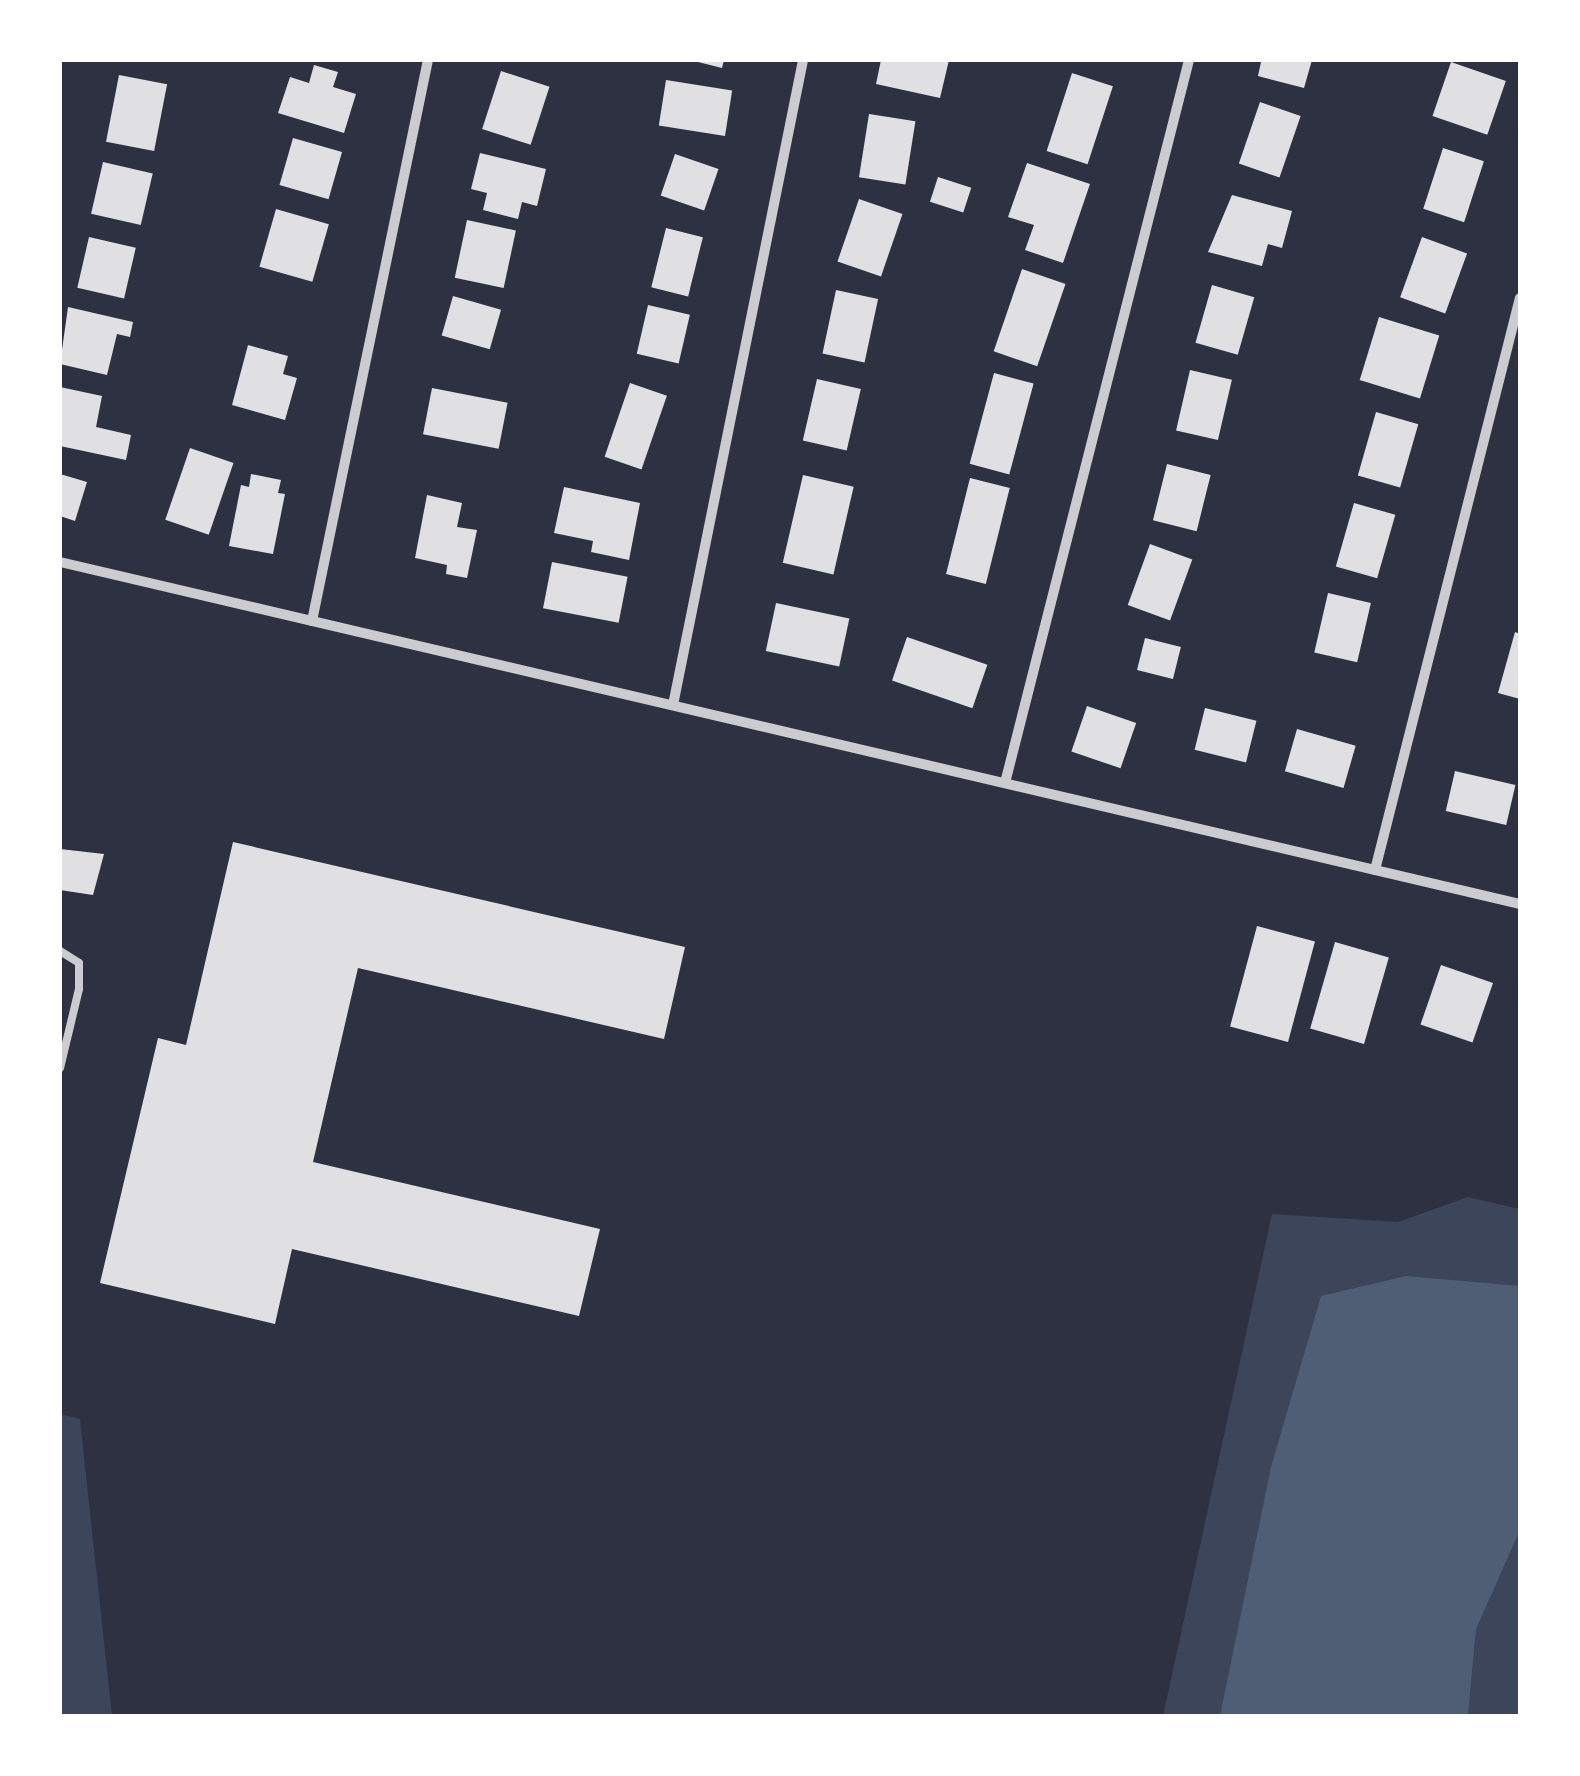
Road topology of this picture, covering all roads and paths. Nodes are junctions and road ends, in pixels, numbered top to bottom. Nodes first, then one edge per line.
1 (428, 60) edge
2 (803, 60) edge
3 (1189, 60) edge
4 (1520, 298) edge
5 (60, 562) edge
6 (312, 621) junction
7 (673, 706) junction
8 (1005, 783) junction
9 (1375, 870) junction
10 (1520, 904) edge
11 (60, 951) edge
12 (60, 1068) edge

1 - 6 street
2 - 7 street
3 - 8 street
4 - 9 street
5 - 6 street
6 - 7 street
7 - 8 street
8 - 9 street
9 - 10 street
11 - 12 lane

